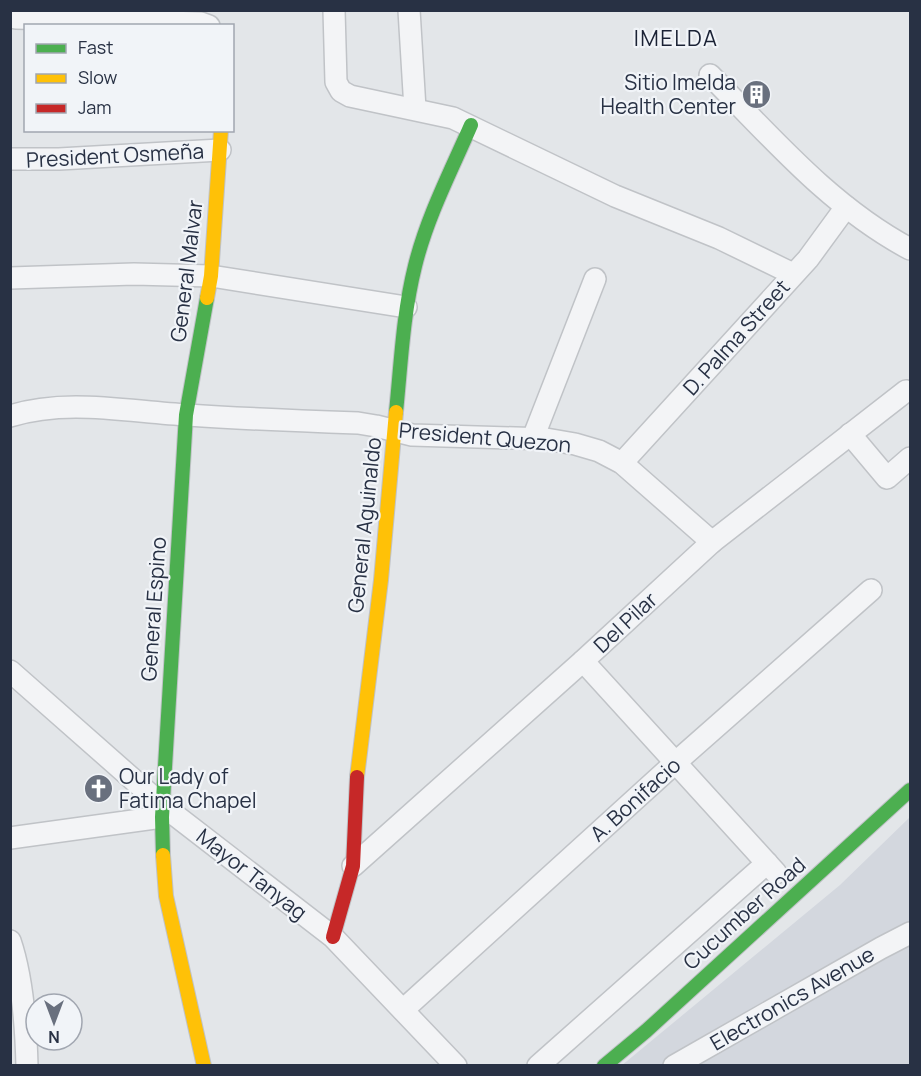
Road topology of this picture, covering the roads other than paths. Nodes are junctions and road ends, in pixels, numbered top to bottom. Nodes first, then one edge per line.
1 (334, 10) edge
2 (409, 10) edge
3 (16, 18) dead end
4 (204, 24) edge
5 (710, 75) dead end
6 (415, 109) junction
7 (471, 125) junction
8 (220, 140) edge
9 (10, 159) edge
10 (846, 207) junction
11 (910, 249) edge
12 (793, 274) junction
13 (211, 276) junction
14 (10, 278) edge
15 (595, 279) dead end
16 (406, 307) junction
17 (906, 391) dead end
18 (186, 415) junction
19 (10, 416) edge
20 (394, 430) junction
21 (850, 434) junction
22 (533, 438) junction
23 (910, 458) edge
24 (622, 463) junction
25 (712, 542) junction
26 (870, 590) dead end
27 (583, 661) junction
28 (10, 671) edge
29 (675, 763) junction
30 (910, 790) edge
31 (162, 811) junction
32 (10, 838) edge
33 (352, 866) junction
34 (910, 933) edge
35 (333, 937) junction
36 (10, 941) edge
37 (16, 1000) edge
38 (403, 1010) junction
39 (27, 1065) edge
40 (204, 1065) edge
41 (456, 1065) edge
42 (538, 1065) edge
43 (604, 1065) edge
44 (674, 1065) edge

1 - 6 street
2 - 6 street
3 - 4 street
5 - 10 street
6 - 7 street
7 - 12 street
7 - 16 street, General Aguinaldo
8 - 9 street, President Osmeña
8 - 13 street, General Malvar
10 - 11 street
10 - 12 street, D. Palma Street
12 - 24 street, D. Palma Street
13 - 14 street
13 - 16 street
13 - 18 street, General Malvar
15 - 22 street
16 - 20 street, General Aguinaldo
17 - 21 street, Del Pilar
18 - 19 street, President Quezon
18 - 20 street, President Quezon
18 - 31 street, General Espino
20 - 22 street, President Quezon
20 - 33 street, General Aguinaldo
21 - 23 street
21 - 25 street, Del Pilar
22 - 24 street, President Quezon
24 - 25 street, President Quezon
25 - 27 street, Del Pilar
26 - 29 street, A. Bonifacio
27 - 29 street
27 - 33 street, Del Pilar
28 - 31 street, Mayor Tanyag
29 - 38 street, A. Bonifacio
29 - 42 street
30 - 43 street, Cucumber Road
31 - 32 street
31 - 35 street, Mayor Tanyag
31 - 40 street, General Espino
33 - 35 street, General Aguinaldo
34 - 44 street, Electronics Avenue
35 - 38 street, Mayor Tanyag
36 - 37 street
37 - 39 street
38 - 41 street, Mayor Tanyag

